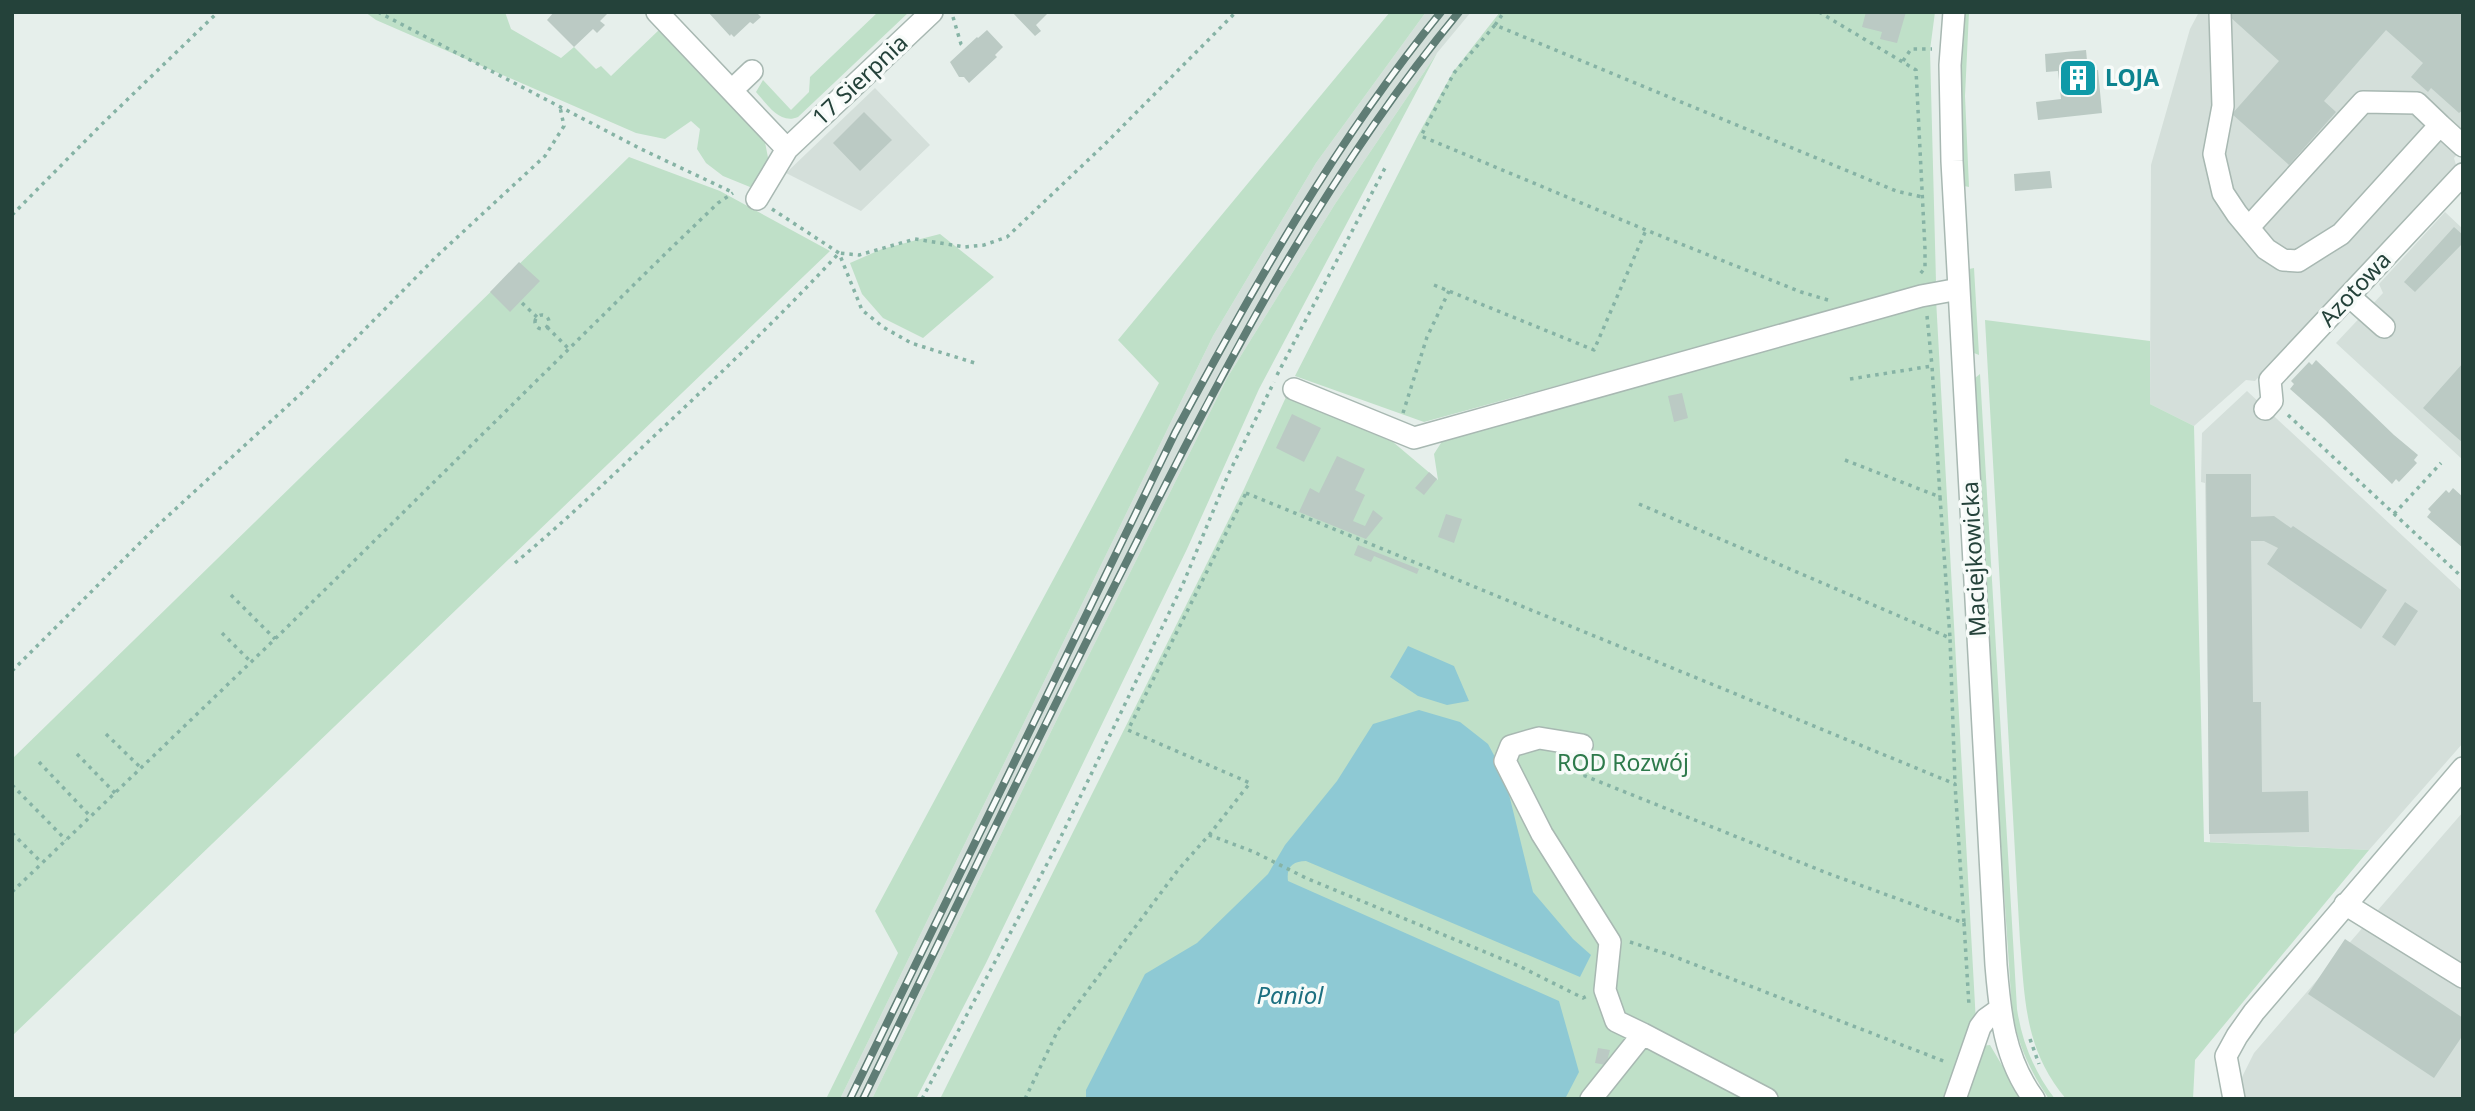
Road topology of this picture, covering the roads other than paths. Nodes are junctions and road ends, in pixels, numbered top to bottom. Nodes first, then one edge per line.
1 (657, 12) edge
2 (1954, 12) edge
3 (2220, 12) edge
4 (942, 13) edge
5 (751, 71) dead end
6 (732, 90) junction
7 (2440, 125) junction
8 (2463, 146) edge
9 (787, 149) junction
10 (2463, 174) edge
11 (757, 199) road end
12 (2249, 227) junction
13 (1959, 289) junction
14 (2349, 296) junction
15 (2384, 327) dead end
16 (1284, 384) road end
17 (2269, 405) road end
18 (1582, 745) road end
19 (2463, 768) edge
20 (2345, 904) junction
21 (2463, 977) edge
22 (2000, 1009) junction
23 (1643, 1034) junction
24 (1591, 1099) edge
25 (1767, 1099) edge
26 (1955, 1099) edge
27 (2034, 1099) edge
28 (2234, 1099) edge

1 - 6 street
2 - 13 street, Maciejkowicka
3 - 12 street
4 - 9 street, 17 Sierpnia
5 - 6 street
6 - 9 street
7 - 8 street
7 - 12 street
7 - 12 street
9 - 11 street, 17 Sierpnia
10 - 14 street, Azotowa
13 - 16 street
13 - 22 street, Maciejkowicka
14 - 15 street
14 - 17 street, Azotowa
18 - 23 street
19 - 20 street
20 - 21 street
20 - 28 street
22 - 26 street
22 - 27 street, Maciejkowicka
23 - 24 street
23 - 25 street

